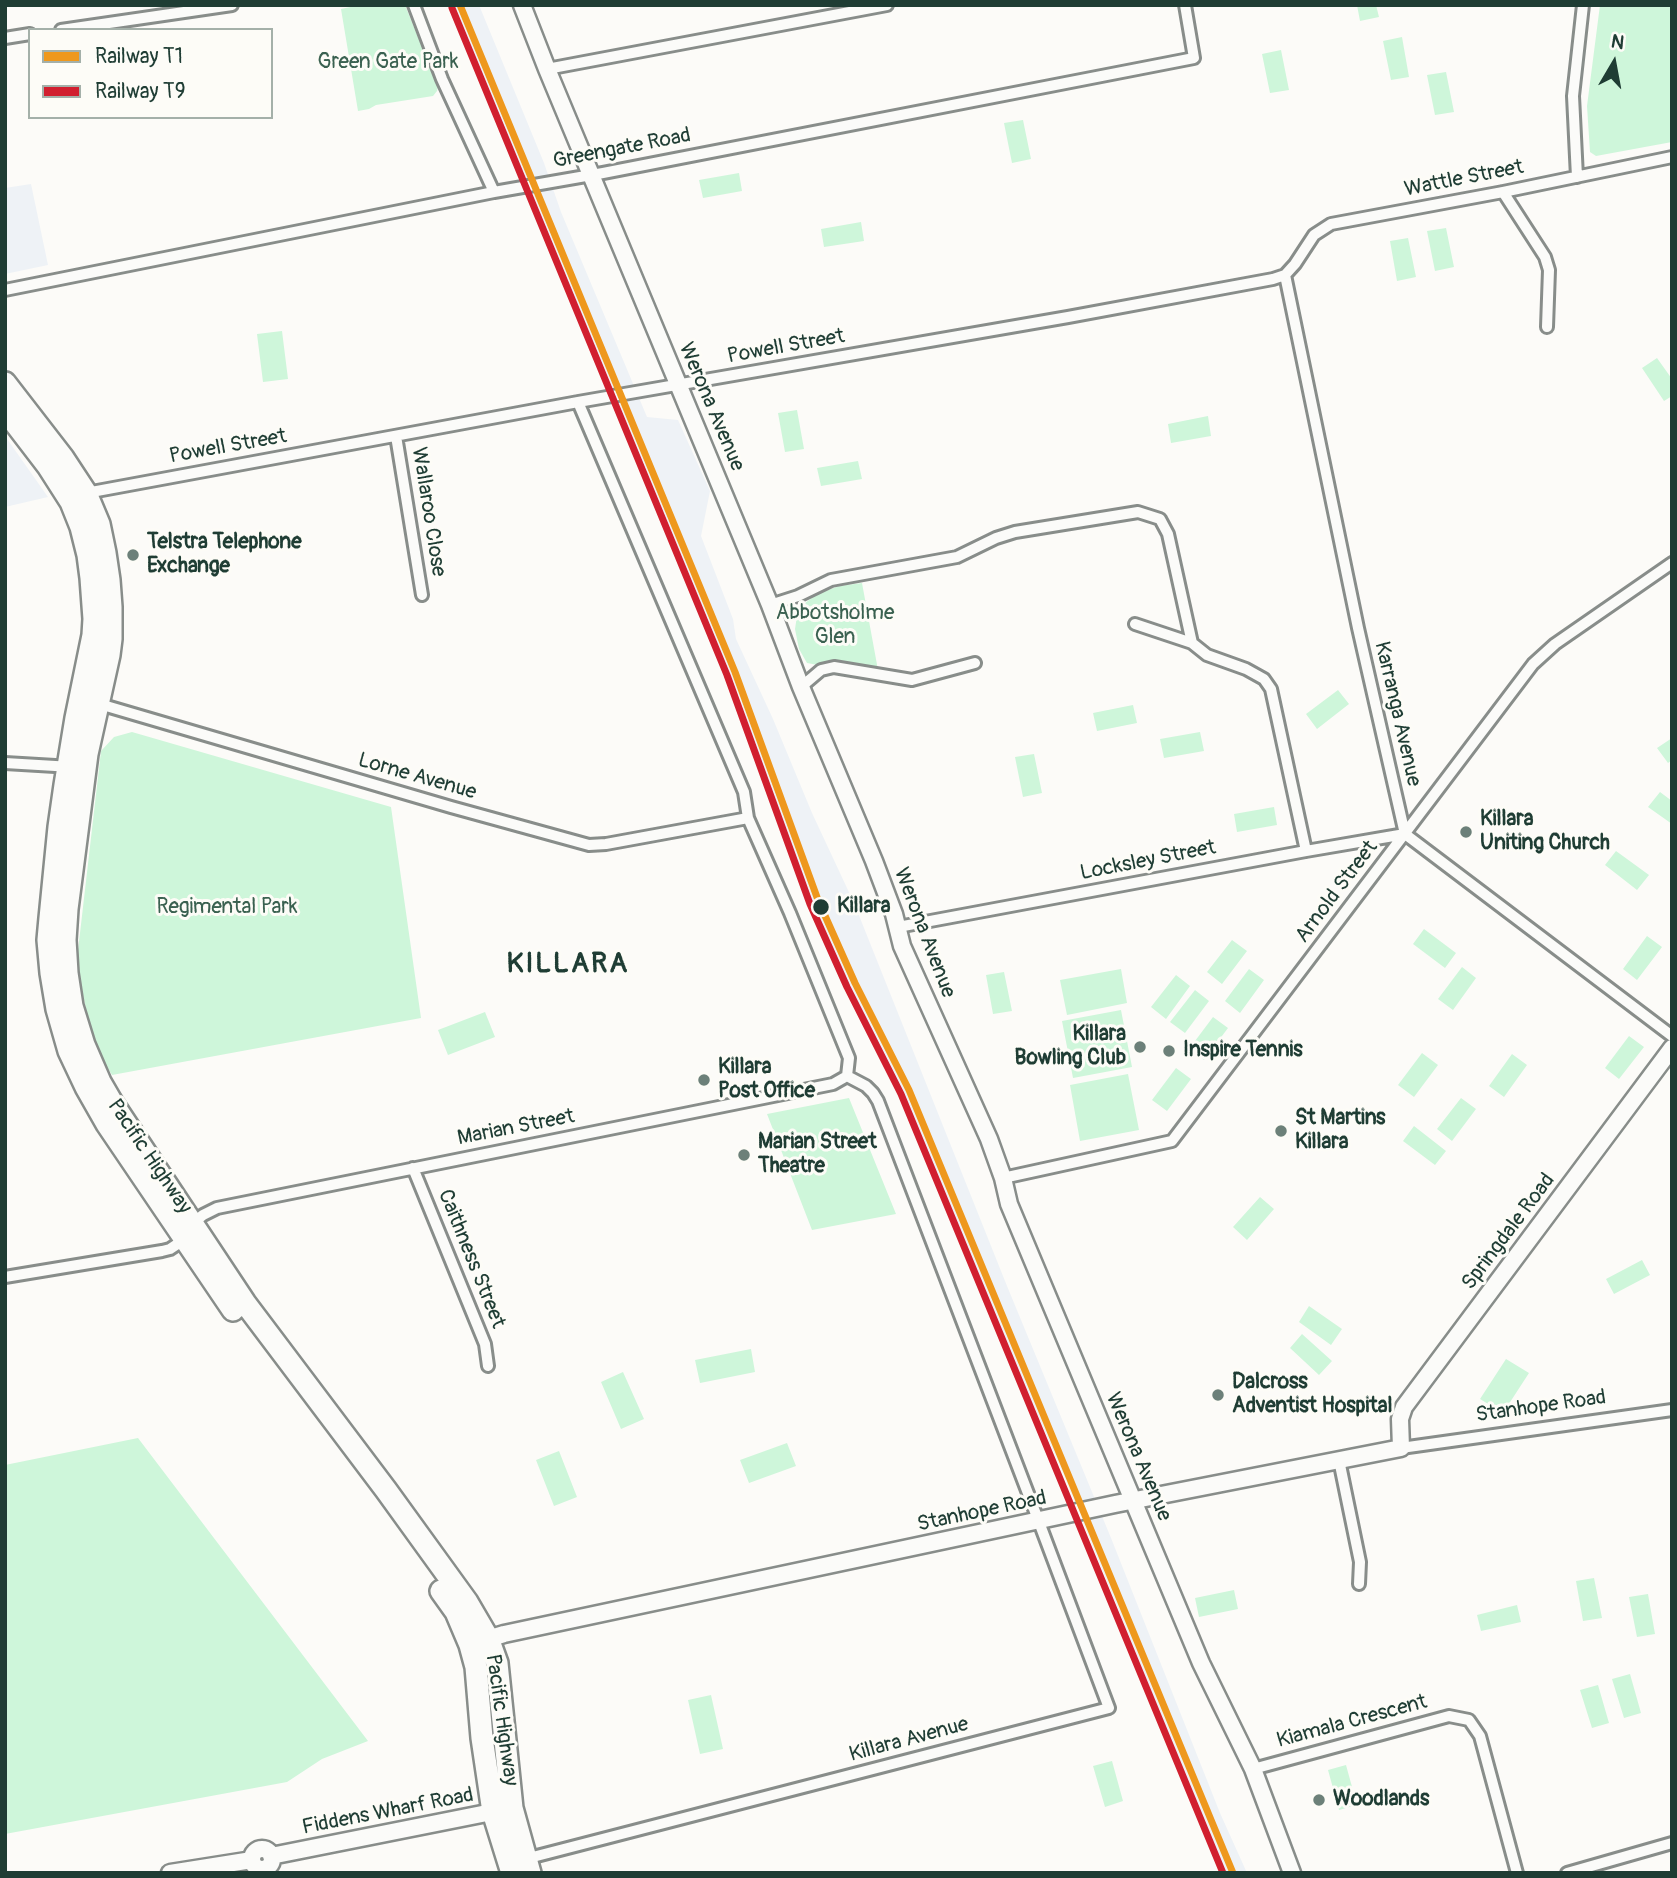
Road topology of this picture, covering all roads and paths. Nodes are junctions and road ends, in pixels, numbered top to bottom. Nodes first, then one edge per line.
1 (232, 5) edge
2 (414, 5) edge
3 (522, 5) edge
4 (887, 5) edge
5 (1185, 5) edge
6 (1583, 5) edge
7 (75, 28) edge
8 (28, 34) edge
9 (5, 38) edge
10 (547, 69) junction
11 (1672, 158) edge
12 (592, 175) junction
13 (1577, 177) junction
14 (494, 192) junction
15 (1503, 192) junction
16 (1285, 275) junction
17 (5, 290) edge
18 (1547, 327) dead end
19 (5, 383) edge
20 (679, 385) junction
21 (578, 402) junction
22 (5, 410) edge
23 (396, 436) junction
24 (86, 493) junction
25 (1672, 563) edge
26 (422, 595) dead end
27 (770, 605) junction
28 (1135, 624) dead end
29 (1192, 643) junction
30 (975, 663) dead end
31 (801, 687) junction
32 (89, 702) junction
33 (5, 763) edge
34 (76, 768) junction
35 (748, 818) junction
36 (1405, 834) junction
37 (1306, 850) junction
38 (898, 928) junction
39 (1672, 1036) edge
40 (1672, 1048) edge
41 (847, 1076) junction
42 (413, 1168) junction
43 (1003, 1178) junction
44 (189, 1231) junction
45 (5, 1278) edge
46 (488, 1366) dead end
47 (1672, 1410) edge
48 (1401, 1448) junction
49 (1339, 1460) junction
50 (1133, 1501) junction
51 (1039, 1522) junction
52 (1359, 1584) dead end
53 (479, 1641) junction
54 (1253, 1769) junction
55 (503, 1810) junction
56 (1672, 1843) edge
57 (263, 1865) edge
58 (522, 1868) edge
59 (170, 1873) edge
60 (1292, 1873) edge
61 (1517, 1873) edge
62 (1567, 1873) edge

1 - 7 street
2 - 14 street
3 - 10 street, Werona Avenue
4 - 10 street
5 - 12 street, Greengate Road
6 - 13 street
8 - 9 street
10 - 12 street, Werona Avenue
11 - 13 street, Wattle Street
12 - 14 street, Greengate Road
12 - 20 street, Werona Avenue
13 - 15 street, Wattle Street
14 - 17 street, Greengate Road
15 - 16 street, Wattle Street
15 - 18 street
16 - 20 street, Powell Street
16 - 36 street, Karranga Avenue
19 - 24 highway, Pacific Highway
20 - 21 street, Powell Street
20 - 27 street, Werona Avenue
21 - 23 street, Powell Street
21 - 35 street
22 - 32 highway, Pacific Highway
23 - 24 street, Powell Street
23 - 26 street, Wallaroo Close
24 - 32 highway, Pacific Highway
25 - 36 street, Arnold Street
27 - 29 street
27 - 31 street, Werona Avenue
28 - 29 street
29 - 37 street
30 - 31 street
31 - 38 street, Werona Avenue
32 - 34 highway, Pacific Highway
32 - 35 street, Lorne Avenue
33 - 34 street
34 - 44 highway, Pacific Highway
35 - 41 street
36 - 37 street, Locksley Street
36 - 39 street
36 - 43 street, Arnold Street
37 - 38 street, Locksley Street
38 - 43 street, Werona Avenue
40 - 48 street, Springdale Road
41 - 42 street, Marian Street
41 - 51 street
42 - 44 street, Marian Street
42 - 46 street, Caithness Street
43 - 50 street, Werona Avenue
44 - 45 street, Marian Street
44 - 53 highway, Pacific Highway
47 - 48 street, Stanhope Road
48 - 49 street, Stanhope Road
49 - 50 street, Stanhope Road
49 - 52 street
50 - 51 street, Stanhope Road
50 - 54 street, Werona Avenue
51 - 53 street, Stanhope Road
51 - 58 street, Killara Avenue
53 - 55 highway, Pacific Highway
54 - 60 street, Werona Avenue
54 - 61 street, Kiamala Crescent
55 - 57 street, Fiddens Wharf Road
55 - 58 highway, Pacific Highway
56 - 62 street
57 - 59 street, Fiddens Wharf Road

